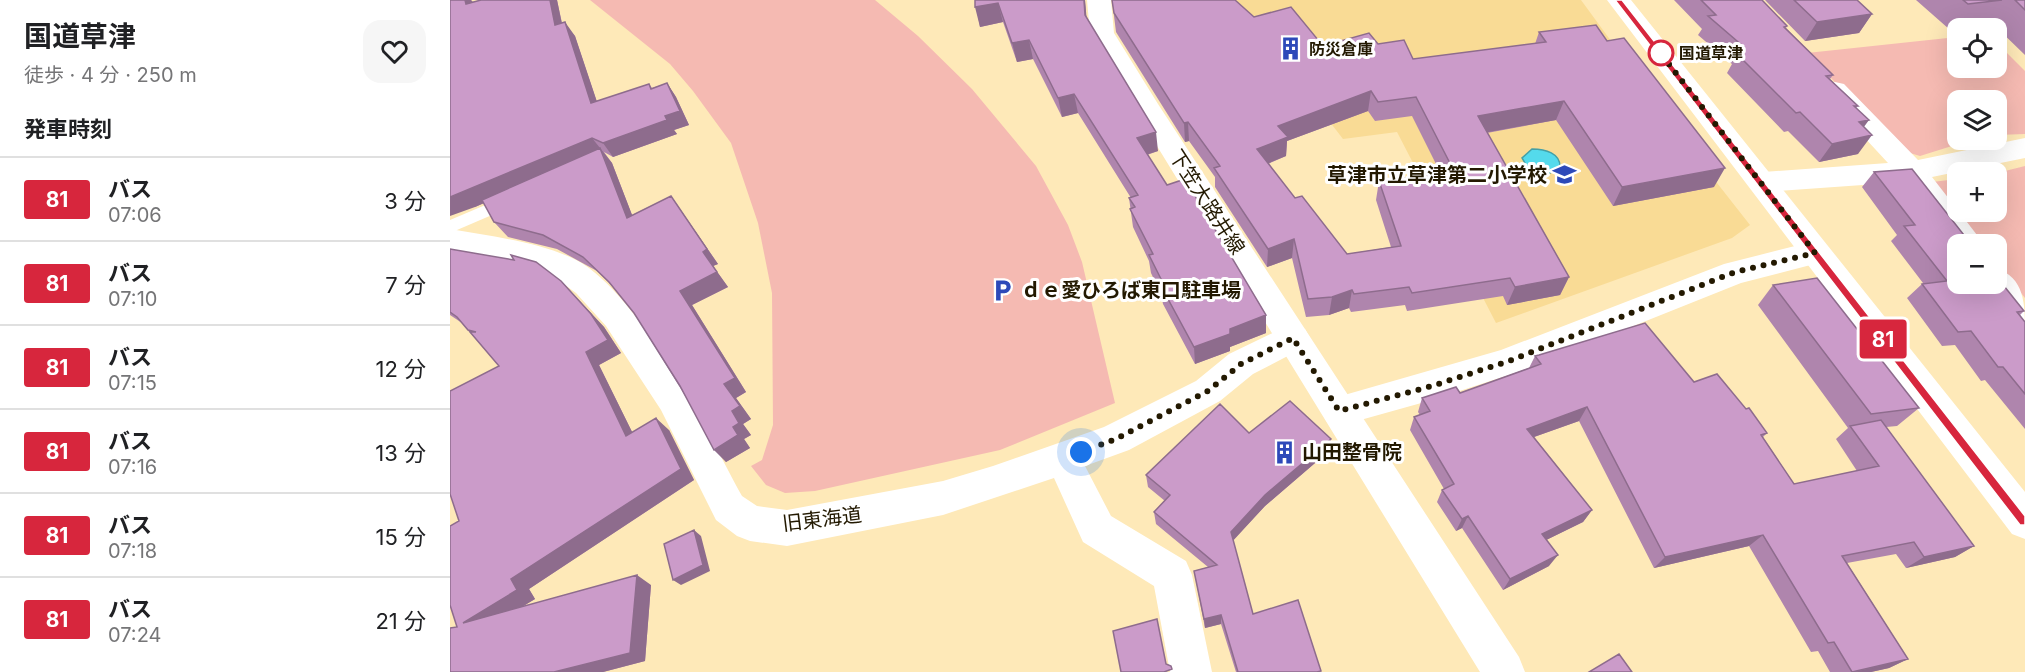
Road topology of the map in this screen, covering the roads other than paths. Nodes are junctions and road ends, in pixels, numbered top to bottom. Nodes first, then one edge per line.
1 (1099, 0) edge
2 (1619, 0) edge
3 (1814, 68) edge
4 (2025, 148) edge
5 (1912, 171) junction
6 (1763, 182) junction
7 (520, 196) edge
8 (450, 227) edge
9 (1961, 234) edge
10 (450, 240) edge
11 (1815, 253) junction
12 (2007, 294) edge
13 (2025, 318) edge
14 (1293, 338) junction
15 (1339, 411) junction
16 (1063, 458) junction
17 (2025, 521) edge
18 (1191, 672) edge
19 (1504, 672) edge

1 - 14 street, 下笠大路井線
2 - 6 street
3 - 5 street
4 - 5 street
5 - 6 street
5 - 9 street
6 - 11 street
7 - 8 lane
10 - 16 street, 旧東海道
11 - 15 street
11 - 17 street
12 - 13 street
14 - 15 street, 下笠大路井線
14 - 16 street, 旧東海道
15 - 19 street, 下笠大路井線
16 - 18 street

